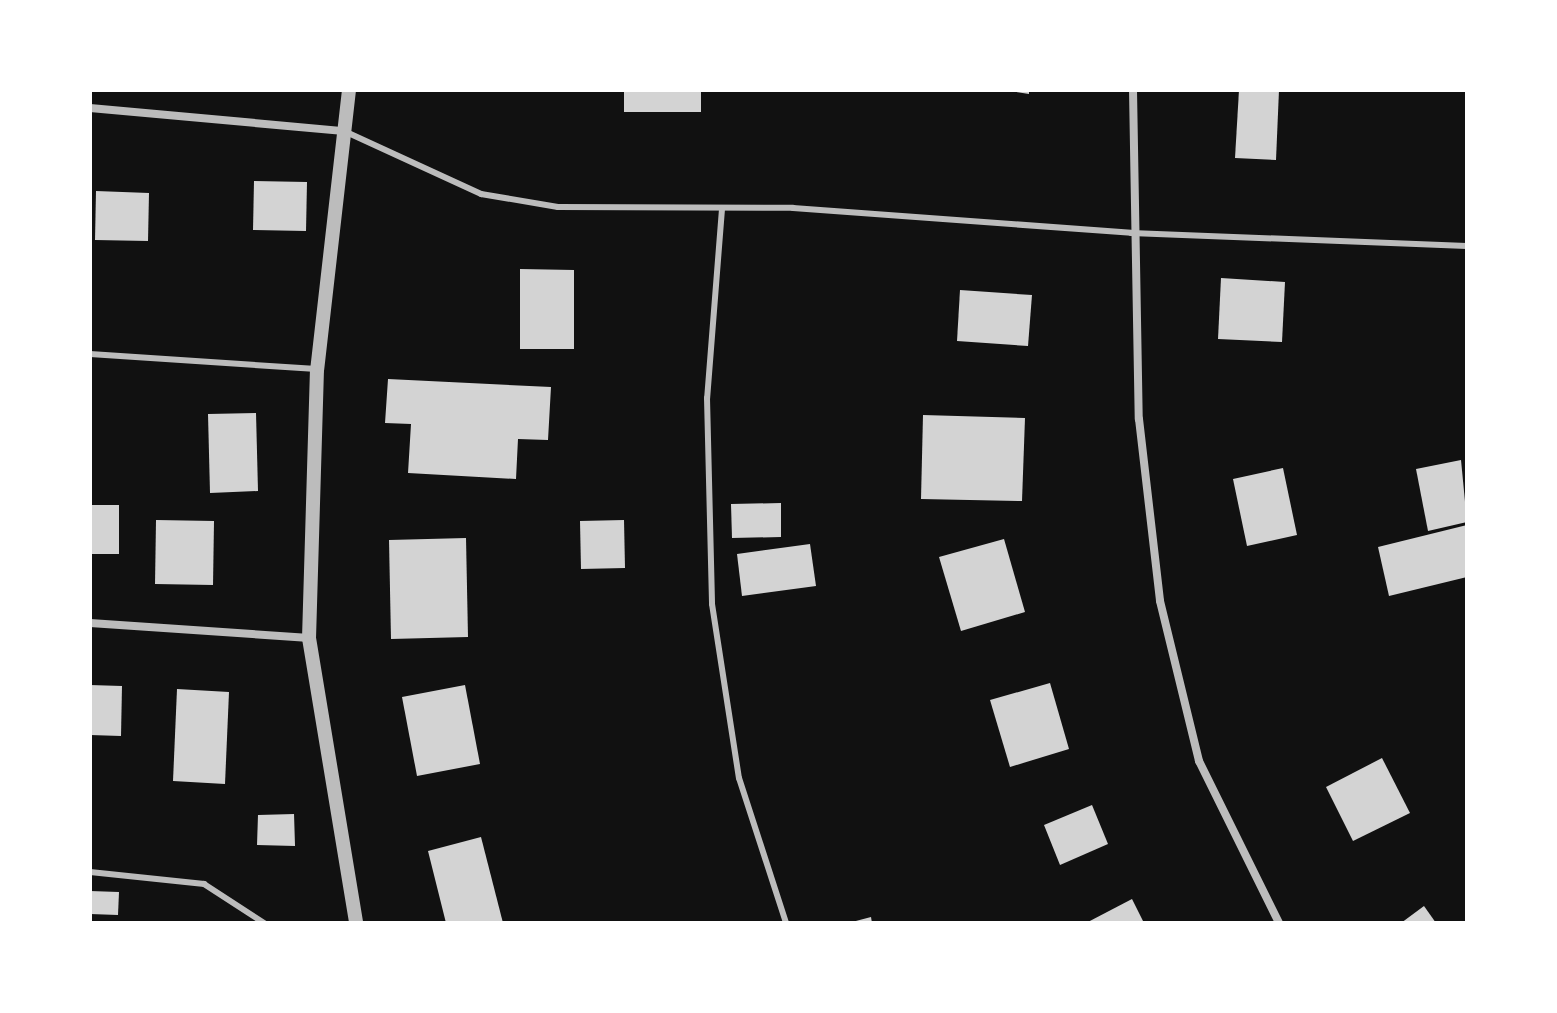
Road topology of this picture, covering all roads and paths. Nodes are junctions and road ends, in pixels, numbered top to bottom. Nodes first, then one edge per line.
1 (349, 90) edge
2 (1133, 90) edge
3 (90, 108) edge
4 (344, 131) junction
5 (722, 209) junction
6 (1131, 233) junction
7 (1467, 246) edge
8 (90, 354) edge
9 (317, 369) junction
10 (90, 623) edge
11 (309, 638) junction
12 (90, 872) edge
13 (264, 923) edge
14 (356, 923) edge
15 (786, 923) edge
16 (1279, 923) edge

1 - 4 street
2 - 6 street
3 - 4 street
4 - 5 lane
4 - 9 street
5 - 6 lane
5 - 15 lane
6 - 7 lane
6 - 16 street
8 - 9 lane
9 - 11 street
10 - 11 street
11 - 14 street
12 - 13 lane

